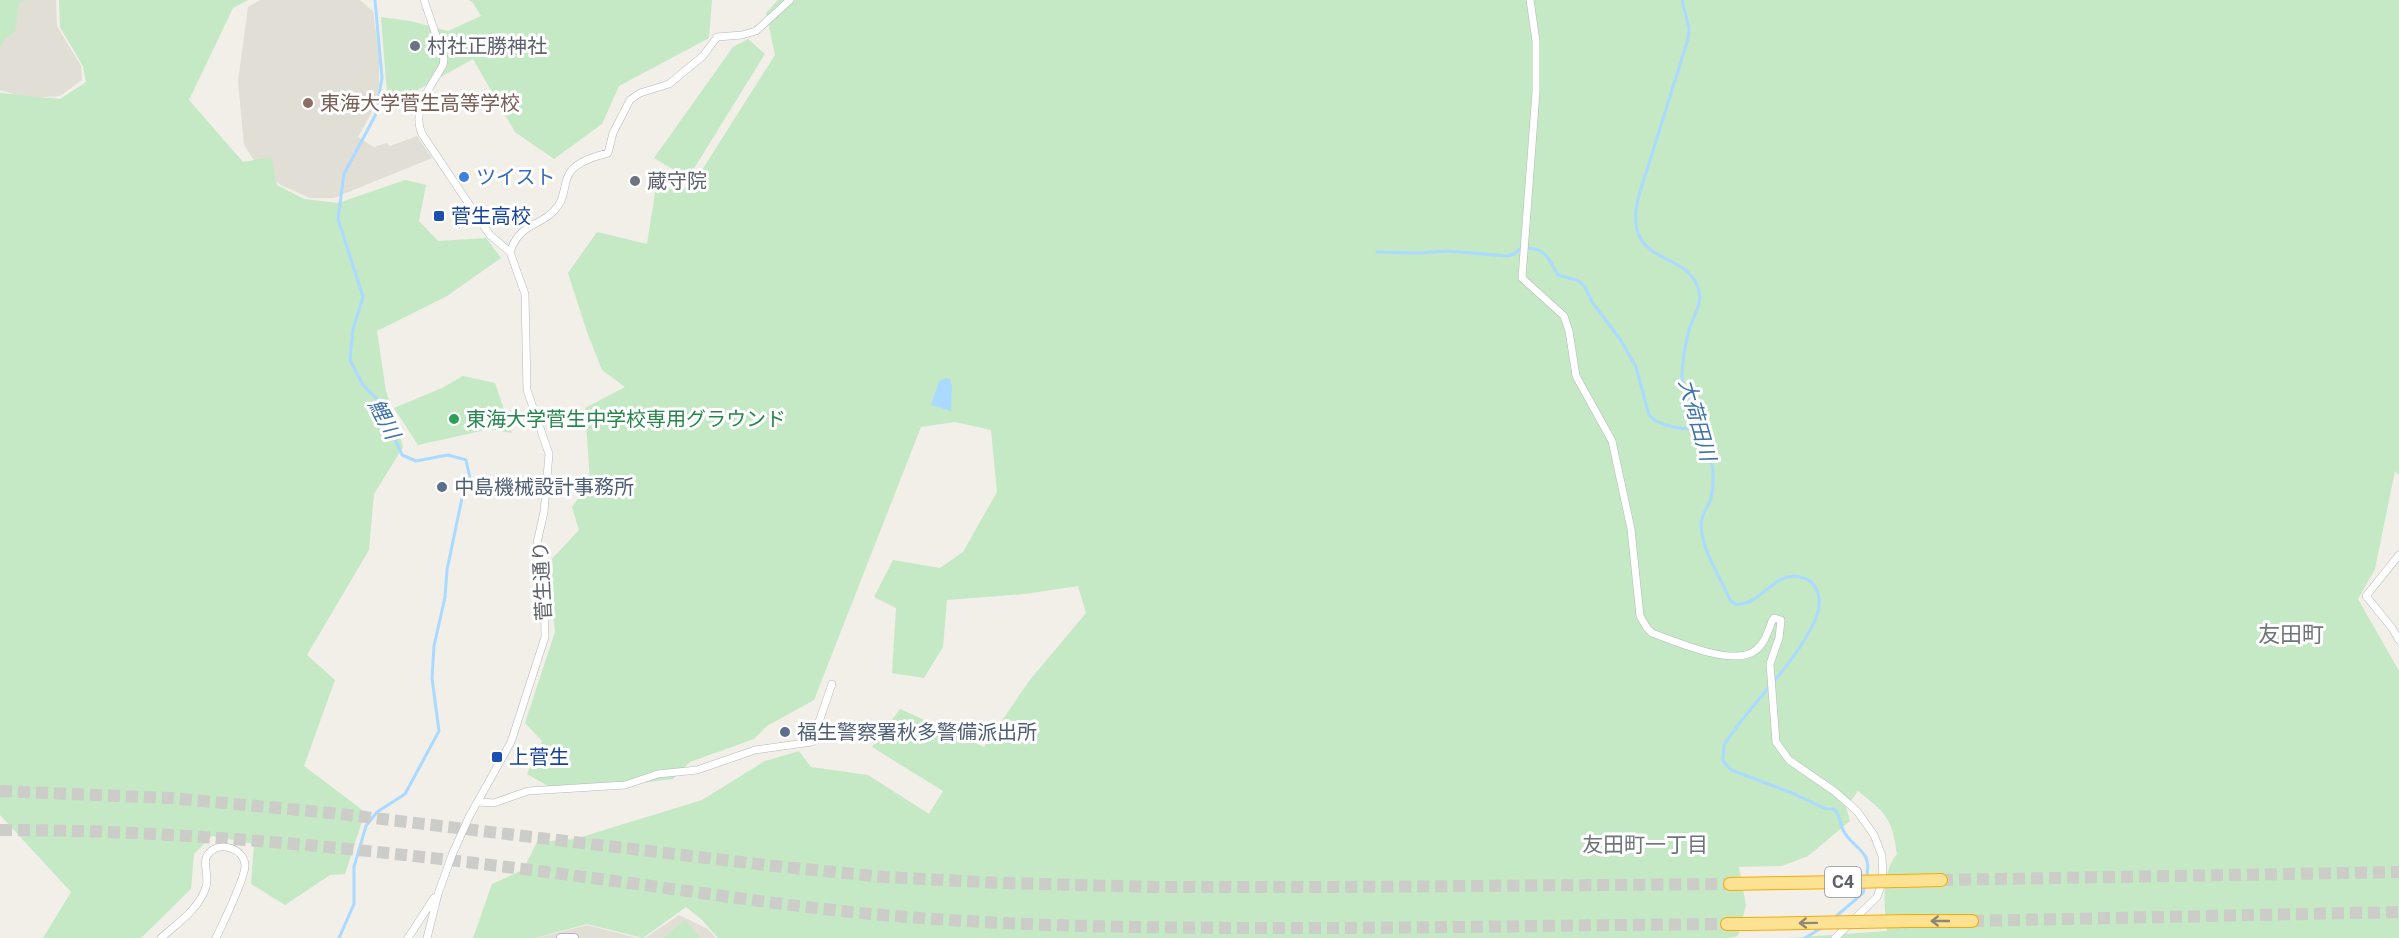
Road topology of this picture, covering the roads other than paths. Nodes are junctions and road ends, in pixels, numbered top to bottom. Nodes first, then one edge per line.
1 (424, 0) edge
2 (790, 0) edge
3 (1530, 0) edge
4 (510, 252) junction
5 (2399, 555) edge
6 (2396, 627) edge
7 (2399, 640) edge
8 (832, 684) dead end
9 (478, 802) junction
10 (1941, 880) tunnel mouth
11 (1730, 884) tunnel mouth
12 (438, 894) junction
13 (1972, 921) tunnel mouth
14 (1727, 924) tunnel mouth
15 (161, 938) edge
16 (216, 938) edge
17 (408, 938) edge
18 (427, 938) edge
19 (561, 938) edge
20 (574, 938) edge
21 (1835, 938) edge

1 - 4 street, 菅生通り
2 - 4 street
3 - 21 street
4 - 9 street, 菅生通り
5 - 6 street
6 - 7 street
8 - 9 street
9 - 12 street, 菅生通り
10 - 11 highway, C4, bridge
12 - 17 street
12 - 18 street, 菅生通り
13 -> 14 highway, C4, bridge
15 - 16 street
19 - 20 street

